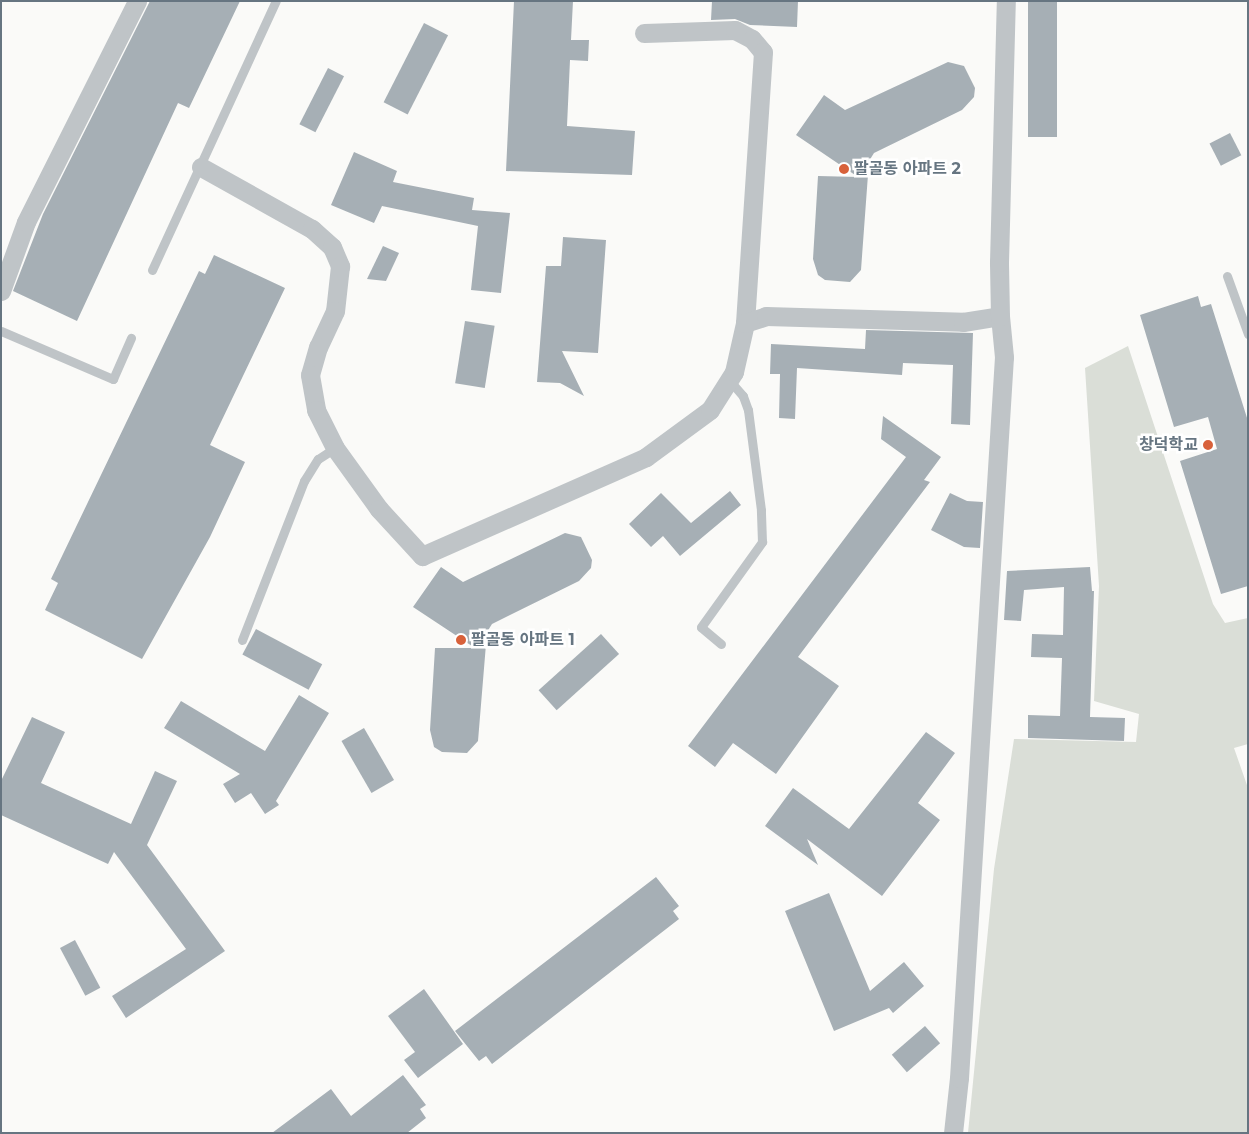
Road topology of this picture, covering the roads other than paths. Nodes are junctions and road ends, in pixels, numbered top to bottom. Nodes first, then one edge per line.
1 (137, 1) edge
2 (276, 1) edge
3 (1006, 1) edge
4 (644, 33) dead end
5 (201, 167) junction
6 (152, 270) dead end
7 (1227, 276) dead end
8 (1, 291) edge
9 (1000, 316) junction
10 (745, 324) junction
11 (1, 331) edge
12 (1248, 334) edge
13 (131, 338) dead end
14 (729, 380) junction
15 (335, 448) junction
16 (242, 640) dead end
17 (721, 644) dead end
18 (953, 1133) edge

1 - 8 street
2 - 5 lane
3 - 9 street
4 - 10 street
5 - 6 lane
5 - 15 street
7 - 12 lane
9 - 10 street
9 - 18 street
10 - 14 street
11 - 13 lane
14 - 15 street
14 - 17 lane
15 - 16 lane

